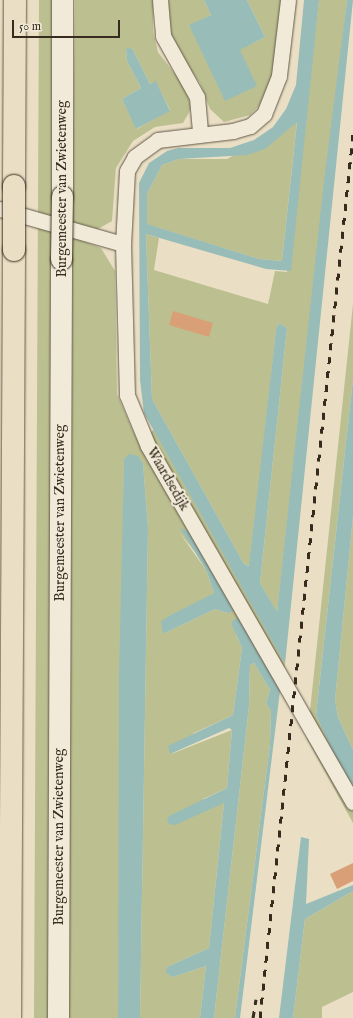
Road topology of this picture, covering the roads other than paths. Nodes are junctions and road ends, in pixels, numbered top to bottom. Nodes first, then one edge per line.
1 (15, 0) edge
2 (160, 0) edge
3 (288, 0) edge
4 (63, 2) edge
5 (200, 134) junction
6 (0, 209) edge
7 (124, 244) junction
8 (353, 802) edge
9 (10, 1018) edge
10 (58, 1018) edge

1 - 9 highway, bridge
2 - 5 street
3 - 5 street, Waardsedijk
4 - 10 main road, Burgemeester van Zwietenweg, bridge
5 - 7 street, Waardsedijk
6 - 7 street
7 - 8 street, Waardsedijk

